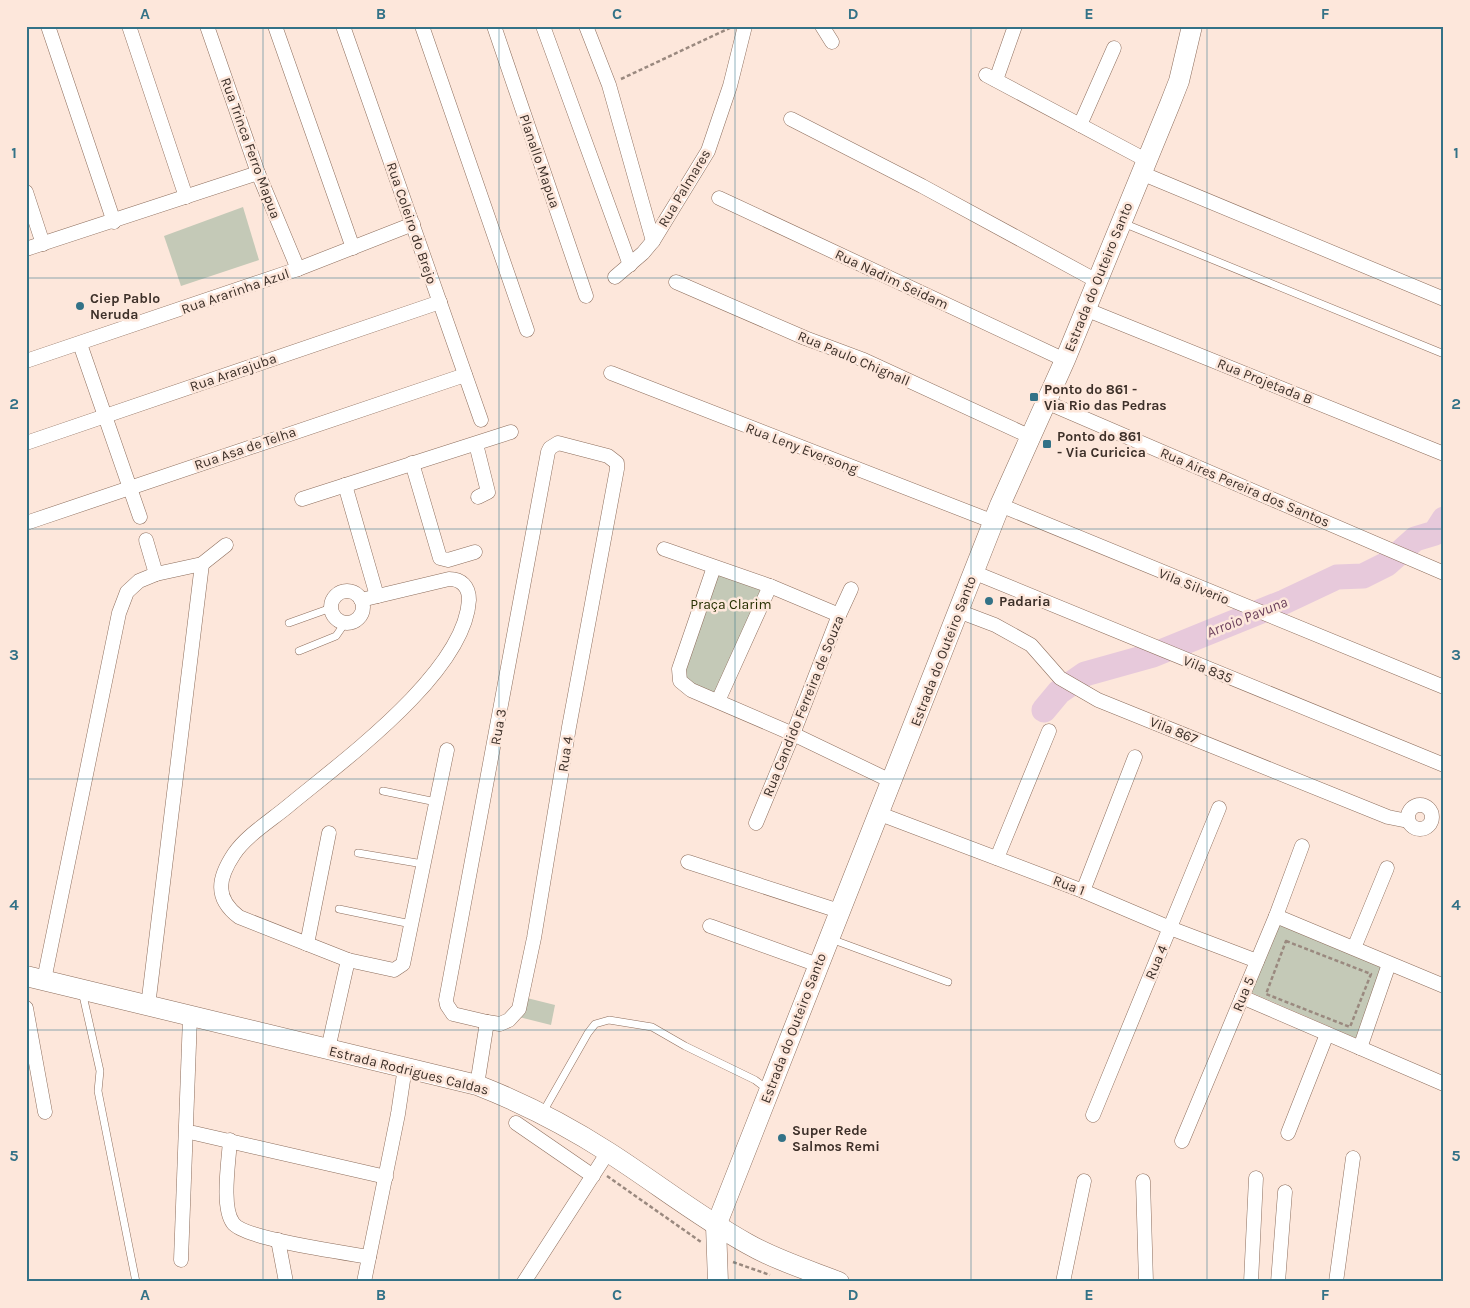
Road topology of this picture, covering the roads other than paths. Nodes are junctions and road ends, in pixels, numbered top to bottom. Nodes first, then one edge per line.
1 (48, 26) edge
2 (129, 26) edge
3 (207, 26) edge
4 (275, 26) edge
5 (343, 26) edge
6 (422, 26) edge
7 (494, 26) edge
8 (543, 26) edge
9 (586, 26) edge
10 (745, 26) edge
11 (822, 26) edge
12 (1015, 26) edge
13 (1192, 26) edge
14 (832, 42) dead end
15 (1114, 48) dead end
16 (791, 119) dead end
17 (1080, 125) junction
18 (1143, 166) junction
19 (258, 173) junction
20 (26, 192) edge
21 (186, 197) junction
22 (719, 198) dead end
23 (114, 222) junction
24 (1121, 222) junction
25 (413, 224) junction
26 (653, 241) junction
27 (43, 244) junction
28 (353, 248) junction
29 (26, 250) edge
30 (630, 265) junction
31 (298, 269) junction
32 (615, 277) dead end
33 (1096, 281) junction
34 (676, 282) dead end
35 (586, 296) dead end
36 (1444, 299) edge
37 (440, 302) junction
38 (1085, 309) junction
39 (528, 330) dead end
40 (80, 344) junction
41 (1444, 354) edge
42 (1065, 360) junction
43 (26, 362) edge
44 (610, 373) dead end
45 (465, 374) junction
46 (1046, 402) junction
47 (104, 415) junction
48 (480, 420) dead end
49 (511, 432) dead end
50 (1031, 438) junction
51 (26, 443) edge
52 (558, 443) joint
53 (476, 444) junction
54 (1444, 454) edge
55 (412, 463) junction
56 (345, 485) junction
57 (129, 488) junction
58 (478, 497) dead end
59 (302, 499) dead end
60 (997, 513) junction
61 (140, 517) dead end
62 (26, 523) edge
63 (146, 540) dead end
64 (226, 545) dead end
65 (664, 549) dead end
66 (475, 552) dead end
67 (202, 564) junction
68 (714, 567) junction
69 (973, 572) junction
70 (1444, 573) edge
71 (156, 574) junction
72 (770, 586) junction
73 (851, 590) dead end
74 (377, 596) junction
75 (362, 600) junction
76 (331, 608) junction
77 (958, 611) junction
78 (839, 615) junction
79 (289, 622) dead end
80 (345, 623) junction
81 (299, 651) dead end
82 (1444, 687) edge
83 (718, 701) junction
84 (1049, 731) dead end
85 (793, 734) junction
86 (447, 750) dead end
87 (1135, 757) dead end
88 (1444, 765) edge
89 (892, 782) junction
90 (383, 791) dead end
91 (436, 802) junction
92 (1219, 808) dead end
93 (880, 814) junction
94 (1408, 821) dead end
95 (756, 823) dead end
96 (329, 832) dead end
97 (1302, 846) dead end
98 (358, 853) dead end
99 (997, 858) junction
100 (688, 862) dead end
101 (423, 864) junction
102 (1387, 868) dead end
103 (1083, 890) junction
104 (339, 909) dead end
105 (839, 910) junction
106 (1276, 916) junction
107 (411, 924) junction
108 (710, 926) dead end
109 (1170, 928) junction
110 (828, 938) junction
111 (307, 944) junction
112 (1354, 948) junction
113 (348, 960) junction
114 (1257, 961) junction
115 (818, 964) junction
116 (1389, 964) junction
117 (35, 978) edge
118 (948, 982) dead end
119 (1442, 982) edge
120 (81, 989) junction
121 (1242, 997) junction
122 (148, 1006) junction
123 (26, 1008) edge
124 (190, 1017) junction
125 (493, 1023) junction
126 (1327, 1034) junction
127 (1360, 1048) junction
128 (328, 1049) junction
129 (405, 1067) junction
130 (1444, 1084) edge
131 (477, 1085) junction
132 (769, 1090) junction
133 (45, 1112) dead end
134 (542, 1112) junction
135 (1093, 1116) dead end
136 (516, 1124) dead end
137 (194, 1133) dead end
138 (1288, 1134) dead end
139 (230, 1140) junction
140 (1182, 1141) dead end
141 (608, 1152) junction
142 (1353, 1158) dead end
143 (595, 1172) junction
144 (386, 1176) junction
145 (1256, 1178) dead end
146 (1084, 1181) dead end
147 (1143, 1181) dead end
148 (1285, 1192) dead end
149 (716, 1226) junction
150 (278, 1240) junction
151 (369, 1257) junction
152 (181, 1260) dead end
153 (136, 1282) edge
154 (286, 1282) edge
155 (364, 1282) edge
156 (524, 1282) edge
157 (718, 1282) edge
158 (839, 1282) edge
159 (1063, 1282) edge
160 (1146, 1282) edge
161 (1250, 1282) edge
162 (1278, 1282) edge
163 (1336, 1282) edge

1 - 23 street
2 - 21 street
3 - 19 street, Rua Trinca Ferro Mapua
4 - 28 street
5 - 25 street, Rua Coleiro do Brejo
6 - 39 street
7 - 35 street, Planallo Mapua
8 - 30 street
9 - 26 street
10 - 26 street, Rua Palmares
11 - 14 street
12 - 17 street
13 - 18 street, Estrada do Outeiro Santo
15 - 17 street
16 - 33 street
17 - 18 street
18 - 24 street, Estrada do Outeiro Santo
18 - 36 street
19 - 21 street
19 - 31 street, Rua Trinca Ferro Mapua
20 - 27 street
21 - 23 street
22 - 42 street, Rua Nadim Seidam
23 - 27 street
24 - 33 street, Estrada do Outeiro Santo
24 - 41 lane
25 - 28 street, Rua Ararinha Azul
25 - 37 street, Rua Coleiro do Brejo
26 - 30 street, Rua Palmares
27 - 29 street
28 - 31 street, Rua Ararinha Azul
30 - 32 street, Rua Palmares
31 - 40 street, Rua Ararinha Azul
33 - 38 street, Estrada do Outeiro Santo
34 - 50 street, Rua Paulo Chignall
37 - 45 street, Rua Coleiro do Brejo
37 - 47 street, Rua Ararajuba
38 - 42 street, Estrada do Outeiro Santo
38 - 54 street, Rua Projetada B
40 - 43 street, Rua Ararinha Azul
40 - 47 street
42 - 46 street, Estrada do Outeiro Santo
44 - 60 street, Rua Leny Eversong
45 - 48 street, Rua Coleiro do Brejo
45 - 57 street, Rua Asa de Telha
46 - 50 street, Estrada do Outeiro Santo
46 - 70 street, Rua Aires Pereira dos Santos
47 - 51 street, Rua Ararajuba
47 - 57 street
49 - 53 street
50 - 60 street, Estrada do Outeiro Santo
52 - 125 street, Rua 3
52 - 125 street, Rua 4
53 - 55 street
53 - 58 street
55 - 56 street
55 - 66 street
56 - 59 street
56 - 74 street
57 - 61 street
57 - 62 street, Rua Asa de Telha
60 - 69 street, Estrada do Outeiro Santo
60 - 82 street, Vila Silverio
63 - 71 street
64 - 67 street
65 - 68 street
67 - 71 street
67 - 122 street
68 - 72 street
68 - 83 street
69 - 77 street, Estrada do Outeiro Santo
69 - 88 street, Vila 835
71 - 117 street
72 - 78 street
72 - 83 street
73 - 78 street, Rua Candido Ferreira de Souza
74 - 75 street
74 - 111 street
75 - 76 street
75 - 80 street
76 - 79 lane
76 - 80 street
77 - 89 street, Estrada do Outeiro Santo
77 - 94 street, Vila 867
78 - 85 street, Rua Candido Ferreira de Souza
80 - 81 lane
83 - 85 street
84 - 99 street
85 - 89 street
85 - 95 street, Rua Candido Ferreira de Souza
86 - 91 street
87 - 103 street
89 - 93 street, Estrada do Outeiro Santo
90 - 91 lane
91 - 101 street
92 - 109 street, Rua 4
93 - 99 street, Rua 1
93 - 105 street, Estrada do Outeiro Santo
96 - 111 street
97 - 106 street, Rua 5
98 - 101 lane
99 - 103 street, Rua 1
100 - 105 street
101 - 107 street
102 - 112 street
103 - 109 street, Rua 1
104 - 107 lane
105 - 110 street, Estrada do Outeiro Santo
106 - 112 street
106 - 114 street, Rua 5
107 - 113 street
108 - 115 street
109 - 114 street, Rua 1
109 - 135 street, Rua 4
110 - 115 street, Estrada do Outeiro Santo
110 - 118 lane
111 - 113 street
112 - 116 street
113 - 128 street
114 - 121 street, Rua 5
115 - 132 street, Estrada do Outeiro Santo
116 - 119 street
116 - 127 street
117 - 120 street, Estrada Rodrigues Caldas
120 - 122 street, Estrada Rodrigues Caldas
120 - 153 lane
121 - 126 street
121 - 140 street, Rua 5
122 - 124 street, Estrada Rodrigues Caldas
123 - 133 street
124 - 128 street, Estrada Rodrigues Caldas
124 - 152 street
125 - 131 street
126 - 127 street
126 - 138 street
127 - 130 street
128 - 129 street, Estrada Rodrigues Caldas
129 - 131 street, Estrada Rodrigues Caldas
129 - 144 street
131 - 134 street, Estrada Rodrigues Caldas
132 - 134 lane
132 - 149 street, Estrada do Outeiro Santo
134 - 141 street, Estrada Rodrigues Caldas
136 - 143 street
137 - 139 street
139 - 144 street
139 - 150 street
141 - 143 street
141 - 149 street, Estrada Rodrigues Caldas
142 - 163 street
143 - 156 street
144 - 151 street
145 - 161 street
146 - 159 street
147 - 160 street
148 - 162 street
149 - 157 street, Estrada do Outeiro Santo
149 - 158 street, Estrada Rodrigues Caldas
150 - 151 street
150 - 154 street
151 - 155 street

